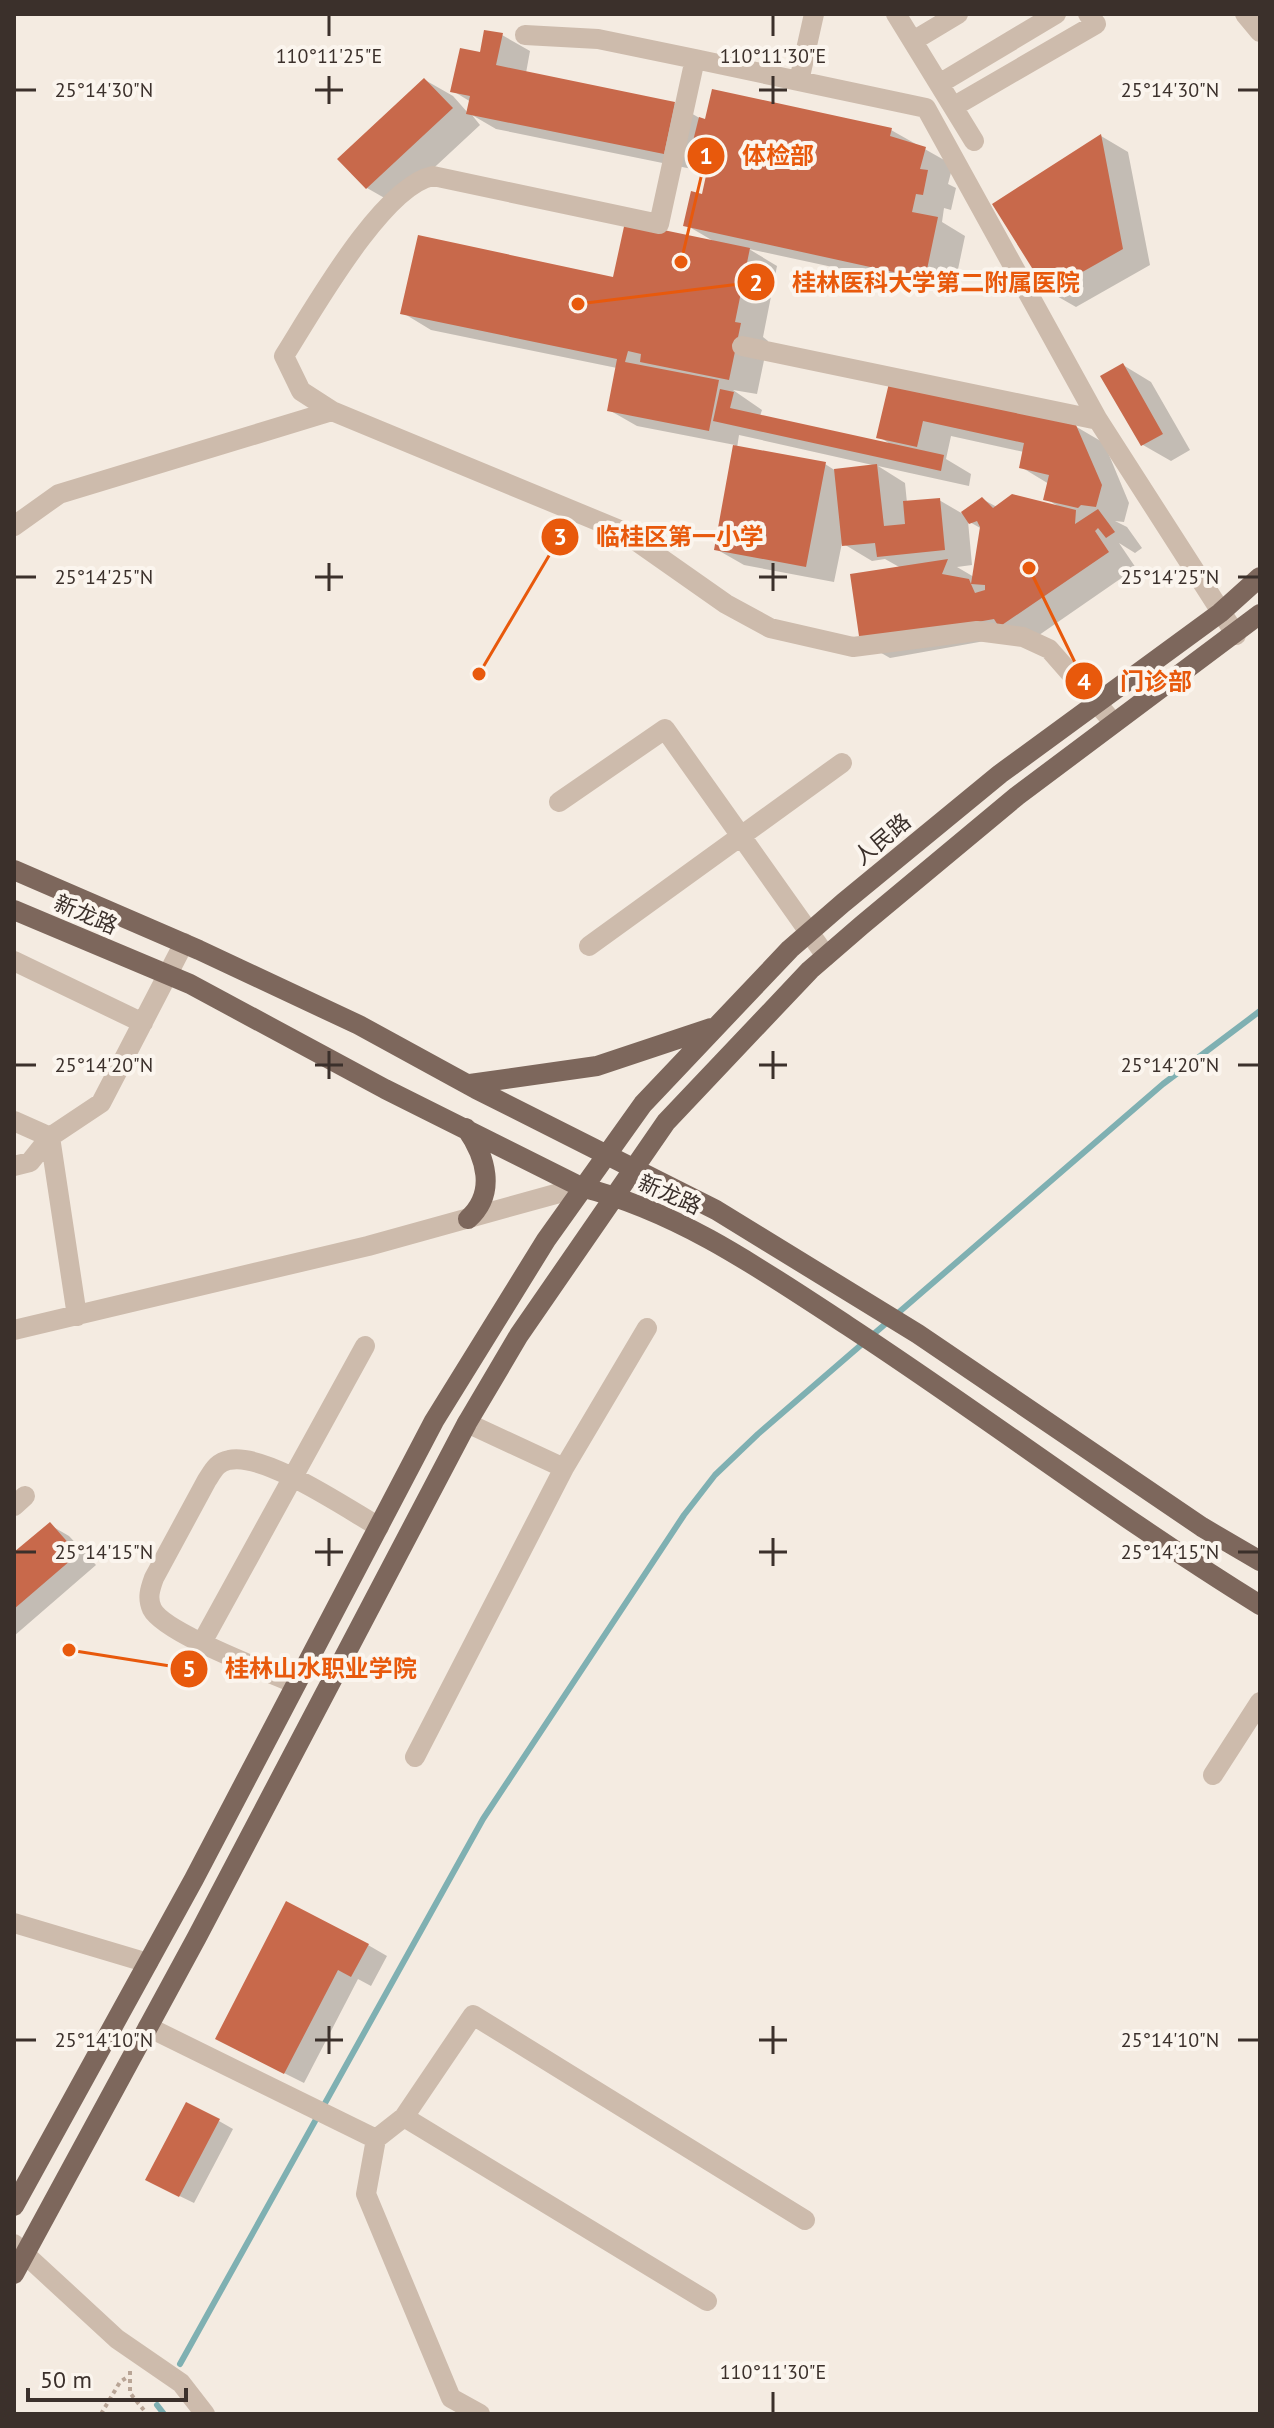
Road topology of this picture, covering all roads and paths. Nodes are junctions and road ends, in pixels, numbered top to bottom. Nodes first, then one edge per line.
1 (814, 14) edge
2 (958, 14) edge
3 (1056, 14) edge
4 (1088, 14) edge
5 (1245, 14) edge
6 (899, 15) edge
7 (1260, 32) edge
8 (525, 35) dead end
9 (913, 41) junction
10 (695, 59) junction
11 (799, 81) junction
12 (939, 84) junction
13 (953, 107) junction
14 (974, 141) dead end
15 (742, 346) dead end
16 (332, 411) junction
17 (1098, 420) junction
18 (14, 526) edge
19 (1260, 577) edge
20 (1220, 613) junction
21 (1260, 614) edge
22 (1236, 635) junction
23 (1097, 702) junction
24 (1114, 723) junction
25 (842, 763) dead end
26 (559, 802) dead end
27 (739, 838) junction
28 (14, 870) edge
29 (14, 910) edge
30 (809, 933) junction
31 (184, 943) junction
32 (589, 946) dead end
33 (826, 956) junction
34 (14, 961) edge
35 (168, 975) junction
36 (143, 1023) junction
37 (718, 1025) junction
38 (468, 1085) junction
39 (14, 1121) edge
40 (466, 1128) junction
41 (50, 1137) junction
42 (606, 1155) junction
43 (14, 1166) edge
44 (635, 1170) junction
45 (581, 1187) junction
46 (615, 1195) junction
47 (468, 1219) junction
48 (77, 1316) junction
49 (647, 1328) dead end
50 (14, 1330) edge
51 (365, 1346) dead end
52 (467, 1423) junction
53 (564, 1468) junction
54 (291, 1478) junction
55 (379, 1527) junction
56 (1260, 1561) edge
57 (1260, 1605) edge
58 (202, 1642) junction
59 (183, 1677) dead end
60 (296, 1684) junction
61 (1260, 1702) edge
62 (415, 1757) dead end
63 (1213, 1775) dead end
64 (14, 1923) edge
65 (148, 1963) junction
66 (148, 2027) junction
67 (404, 2117) junction
68 (376, 2139) junction
69 (14, 2206) edge
70 (805, 2220) dead end
71 (19, 2248) edge
72 (14, 2274) edge
73 (707, 2301) dead end
74 (136, 2354) junction
75 (129, 2376) junction
76 (101, 2414) edge
77 (147, 2414) edge
78 (205, 2414) edge
79 (480, 2414) edge

1 - 11 street
2 - 9 street
3 - 12 street
4 - 13 street
5 - 7 street
6 - 9 street
8 - 10 street
9 - 12 street
10 - 11 street
10 - 16 street
11 - 17 street
12 - 13 street
13 - 14 street
15 - 17 street
16 - 18 street
16 - 23 street
17 - 20 street
19 - 20 main road, 人民路
20 - 22 street
20 - 23 main road, 人民路
21 - 22 main road
22 - 24 main road
23 - 24 street
23 - 30 main road, 人民路
24 - 33 main road
25 - 27 street
26 - 27 street
27 - 30 street
27 - 32 street
28 - 31 main road, 新龙路
29 - 35 main road, 新龙路
30 - 33 street
30 - 37 main road, 人民路
31 - 35 street
31 - 38 main road, 新龙路
33 - 44 main road
34 - 36 street
35 - 36 street
35 - 40 main road, 新龙路
36 - 41 street
37 - 38 main road
37 - 42 main road, 人民路
38 - 42 main road, 新龙路
39 - 41 street
40 - 45 main road, 新龙路
40 - 47 main road
41 - 43 street
41 - 48 street
42 - 44 main road, 新龙路
42 - 45 main road, 人民路
44 - 46 main road
44 - 56 main road, 新龙路
45 - 46 main road, 新龙路
45 - 47 street
45 - 55 main road, 人民路
46 - 52 main road
46 - 57 main road, 新龙路
47 - 48 street
48 - 50 street
49 - 53 street
51 - 54 street
52 - 53 street
52 - 66 main road
53 - 62 street
54 - 55 street
54 - 58 street
54 - 58 street
55 - 60 main road, 人民路
58 - 59 street
58 - 60 street
60 - 65 main road, 人民路
61 - 63 street
64 - 65 street
65 - 69 main road, 人民路
66 - 68 street
66 - 71 main road
67 - 68 street
67 - 70 street
67 - 73 street
68 - 79 street
71 - 72 main road
71 - 74 street
74 - 75 path
74 - 78 street
75 - 76 path
75 - 77 path

